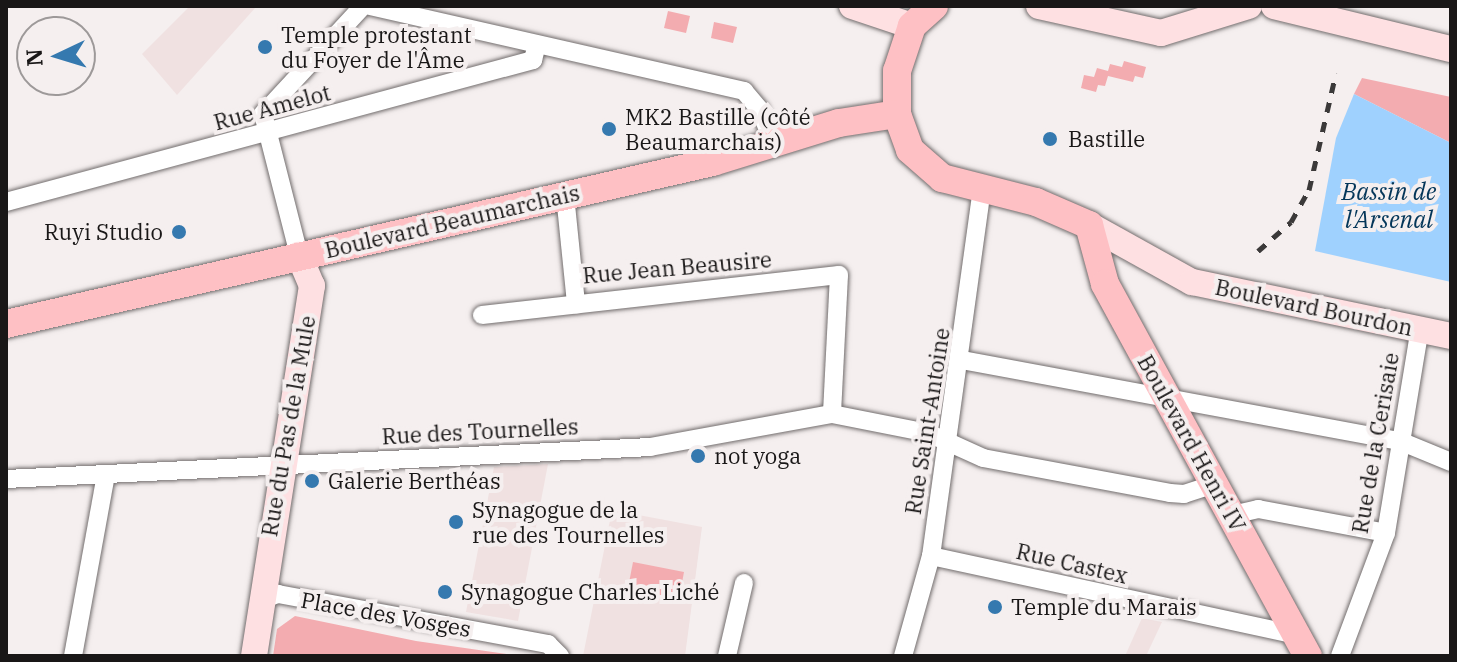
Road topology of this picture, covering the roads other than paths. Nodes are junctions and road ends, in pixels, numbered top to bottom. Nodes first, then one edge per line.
1 (363, 6) edge
2 (370, 6) edge
3 (852, 6) edge
4 (934, 6) edge
5 (1039, 6) edge
6 (1249, 6) edge
7 (1274, 6) edge
8 (402, 9) edge
9 (912, 26) junction
10 (537, 44) junction
11 (1450, 45) edge
12 (897, 114) junction
13 (264, 133) junction
14 (773, 142) junction
15 (982, 190) junction
16 (565, 195) junction
17 (6, 202) edge
18 (1089, 225) junction
19 (299, 255) junction
20 (576, 304) junction
21 (482, 315) dead end
22 (6, 324) edge
23 (1420, 328) junction
24 (1451, 336) edge
25 (962, 360) junction
26 (1167, 397) junction
27 (832, 414) junction
28 (1400, 441) junction
29 (948, 444) junction
30 (1451, 462) edge
31 (282, 466) junction
32 (106, 475) junction
33 (6, 479) edge
34 (1215, 484) junction
35 (1232, 515) junction
36 (1386, 533) junction
37 (931, 556) junction
38 (744, 583) dead end
39 (264, 599) junction
40 (1303, 646) edge
41 (73, 656) edge
42 (254, 656) edge
43 (560, 656) edge
44 (727, 656) edge
45 (903, 656) edge
46 (1340, 656) edge

1 - 13 street
2 - 8 street
3 - 9 main road
4 - 9 main road
5 - 6 main road
7 - 11 main road
8 - 10 street
9 - 12 main road
10 - 13 street, Rue Amelot
10 - 14 street
12 - 14 main road, Boulevard Beaumarchais
12 - 15 main road
13 - 17 street, Rue Amelot
13 - 19 street
14 - 16 main road, Boulevard Beaumarchais
15 - 18 main road
15 - 25 street, Rue Saint-Antoine
16 - 19 main road, Boulevard Beaumarchais
16 - 20 street, Rue Jean Beausire
18 - 23 main road, Boulevard Bourdon
18 - 26 main road, Boulevard Henri IV
19 - 22 main road, Boulevard Beaumarchais
19 - 31 main road, Rue du Pas de la Mule
20 - 21 street
20 - 27 street, Rue Jean Beausire
23 - 24 main road, Boulevard Bourdon
23 - 28 street, Rue de la Cerisaie
25 - 26 street
25 - 29 street, Rue Saint-Antoine
26 - 28 street
26 - 34 main road, Boulevard Henri IV
27 - 29 street, Rue des Tournelles
27 - 31 street, Rue des Tournelles
28 - 30 street
28 - 36 street, Rue de la Cerisaie
29 - 34 street, Rue des Tournelles
29 - 37 street, Rue Saint-Antoine
31 - 32 street, Rue des Tournelles
31 - 39 main road, Rue du Pas de la Mule
32 - 33 street, Rue des Tournelles
32 - 41 street
34 - 35 main road, Boulevard Henri IV
35 - 36 street
35 - 40 main road, Boulevard Henri IV
36 - 46 street, Rue de la Cerisaie
37 - 40 street, Rue Castex
37 - 45 street, Rue Saint-Antoine
38 - 44 street
39 - 42 main road
39 - 43 street, Place des Vosges

